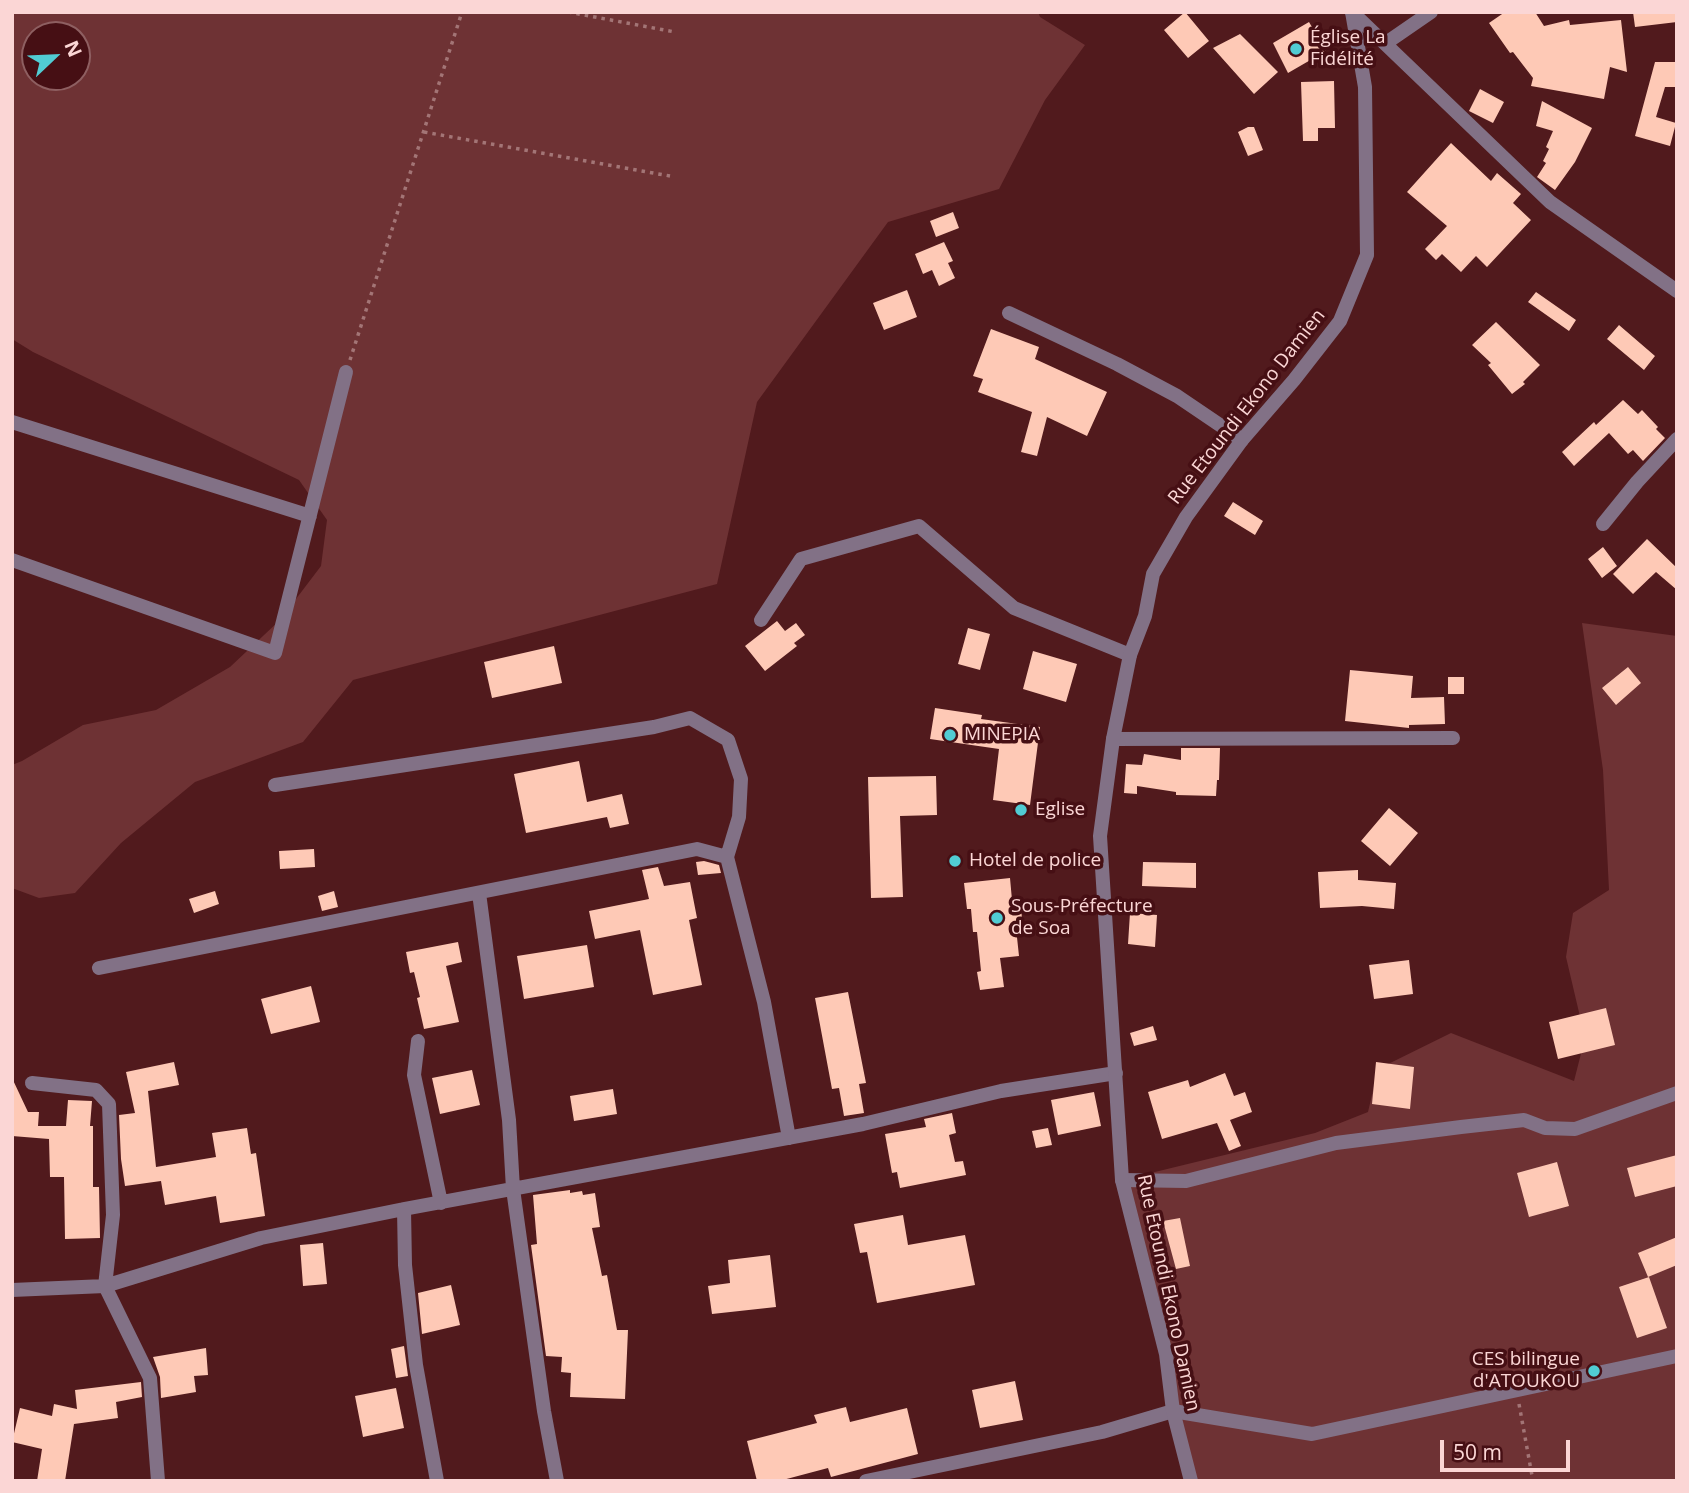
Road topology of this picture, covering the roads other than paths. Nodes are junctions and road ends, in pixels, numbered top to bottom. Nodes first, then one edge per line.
1 (1352, 12) edge
2 (1431, 12) edge
3 (1386, 43) junction
4 (1677, 291) edge
5 (1009, 313) dead end
6 (346, 372) road end
7 (12, 422) edge
8 (1677, 439) edge
9 (1242, 440) junction
10 (310, 516) junction
11 (1603, 524) dead end
12 (12, 560) edge
13 (761, 620) dead end
14 (1130, 655) junction
15 (1453, 738) dead end
16 (1112, 740) junction
17 (275, 785) dead end
18 (727, 857) junction
19 (480, 894) junction
20 (99, 968) dead end
21 (418, 1041) dead end
22 (1116, 1073) junction
23 (32, 1083) dead end
24 (1677, 1093) edge
25 (789, 1138) junction
26 (1122, 1180) junction
27 (513, 1189) junction
28 (442, 1203) junction
29 (404, 1209) junction
30 (105, 1286) junction
31 (12, 1290) edge
32 (1677, 1356) edge
33 (1174, 1411) junction
34 (158, 1481) edge
35 (437, 1481) edge
36 (557, 1481) edge
37 (866, 1481) edge
38 (1191, 1481) edge

1 - 3 street
1 - 9 street, Rue Etoundi Ekono Damien
2 - 3 street
3 - 4 street
5 - 9 street
6 - 10 street
7 - 10 street
8 - 11 street
9 - 14 street, Rue Etoundi Ekono Damien
10 - 12 street
13 - 14 street
14 - 16 street, Rue Etoundi Ekono Damien
15 - 16 street
16 - 22 street, Rue Etoundi Ekono Damien
17 - 18 street
18 - 19 street
18 - 25 street
19 - 20 street
19 - 27 street
21 - 28 street
22 - 25 street
22 - 26 street, Rue Etoundi Ekono Damien
23 - 30 street
24 - 26 street
25 - 27 street
26 - 33 street, Rue Etoundi Ekono Damien
27 - 28 street
27 - 36 street
28 - 29 street
29 - 30 street
29 - 35 street
30 - 31 street
30 - 34 street
32 - 33 street
33 - 37 street
33 - 38 street, Rue Etoundi Ekono Damien

